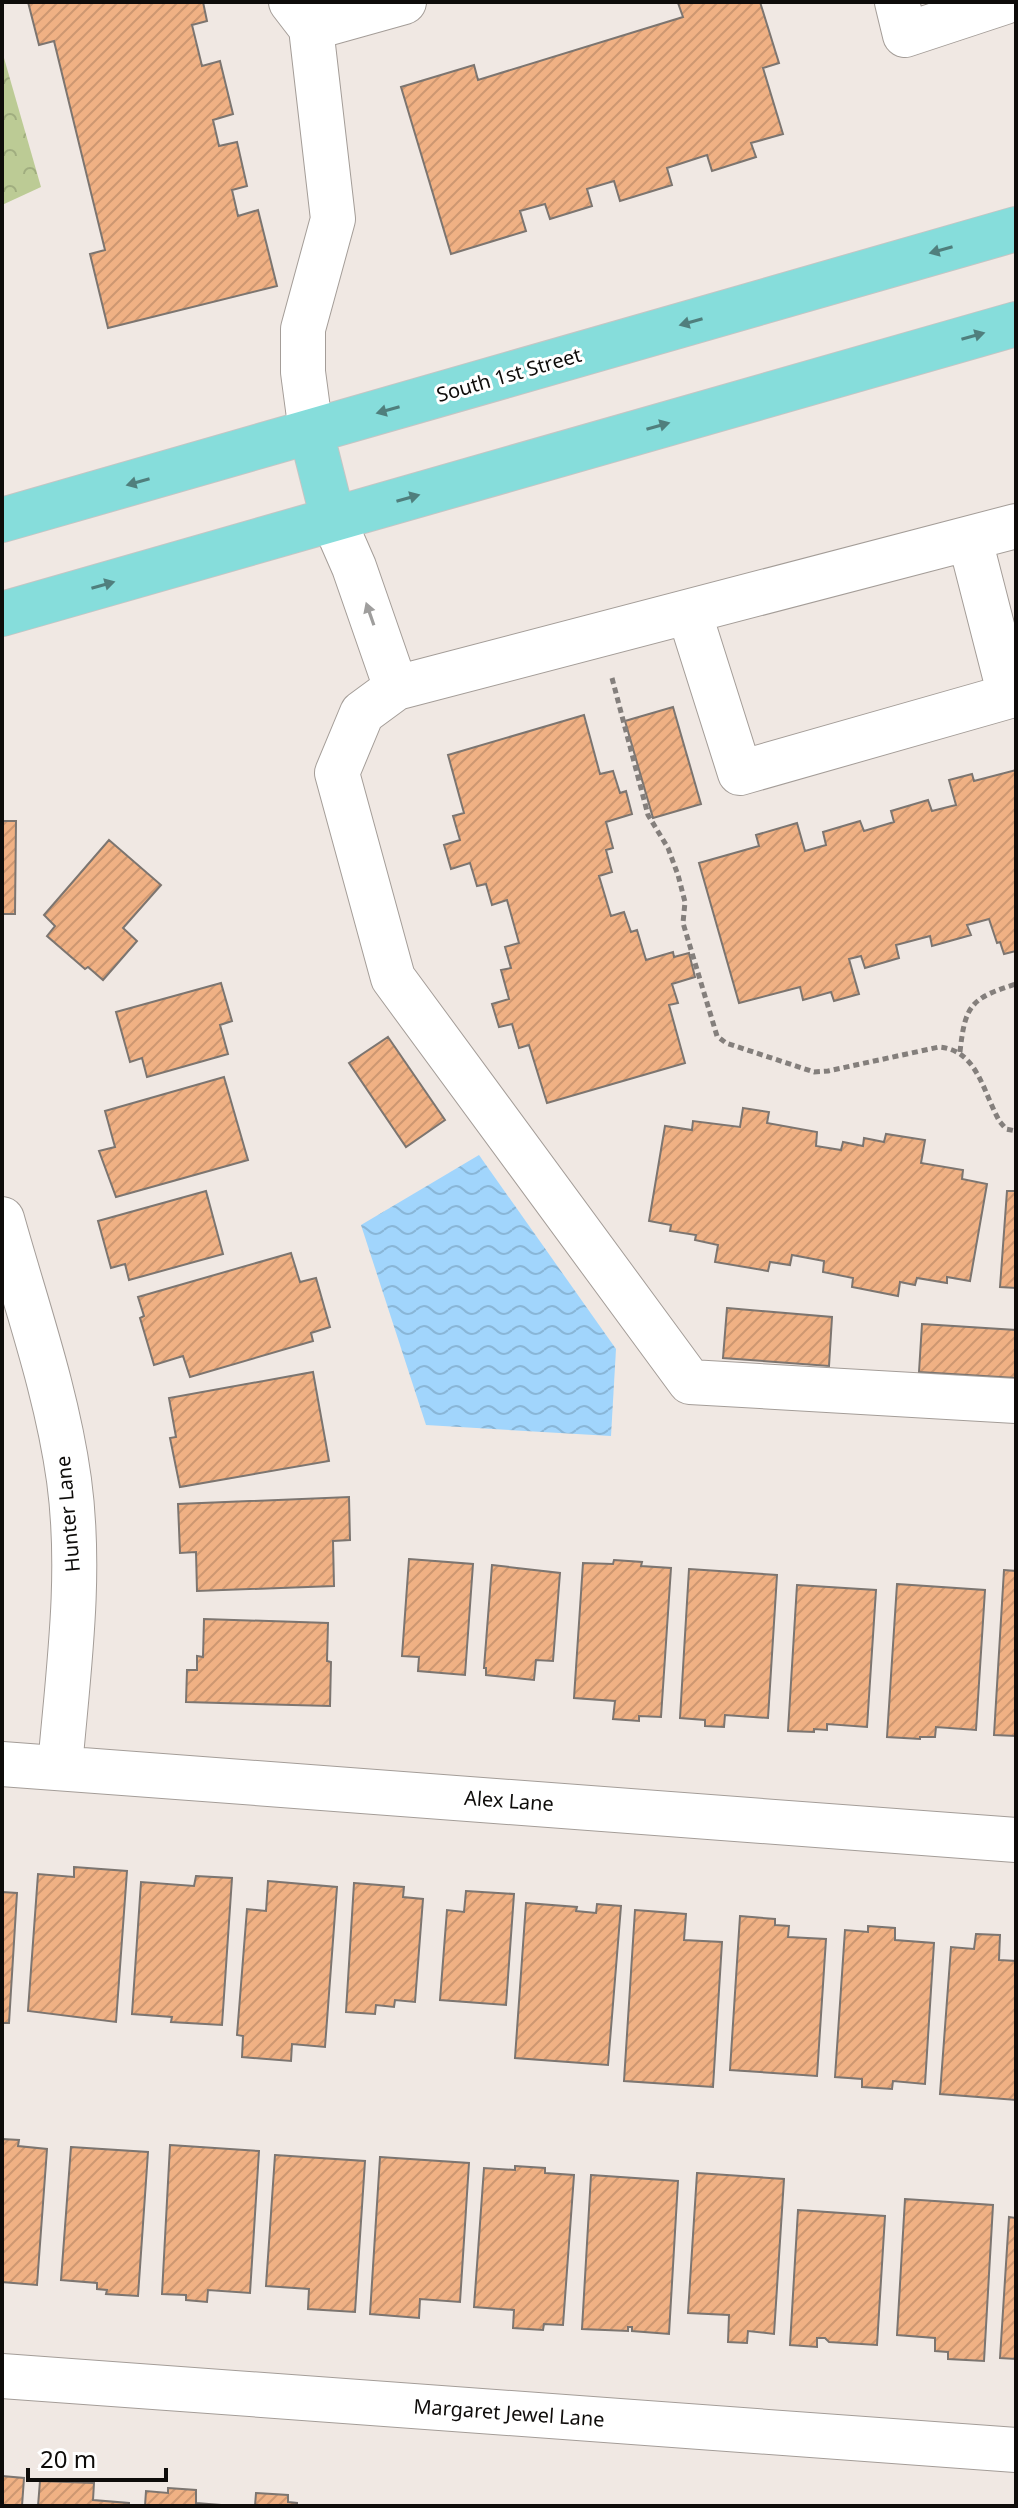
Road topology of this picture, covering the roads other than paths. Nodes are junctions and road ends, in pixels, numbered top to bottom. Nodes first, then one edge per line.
1 (404, 2) edge
2 (897, 2) edge
3 (1005, 2) edge
4 (301, 15) edge
5 (1016, 229) edge
6 (1016, 324) edge
7 (311, 432) junction
8 (333, 519) junction
9 (2, 520) edge
10 (1016, 526) edge
11 (970, 540) junction
12 (689, 612) junction
13 (2, 614) edge
14 (396, 688) junction
15 (2, 1219) edge
16 (1016, 1401) edge
17 (2, 1764) edge
18 (60, 1767) junction
19 (1016, 1840) edge
20 (2, 2376) edge
21 (1016, 2450) edge

1 - 4 street
2 - 3 street
4 - 7 street
5 -> 7 main road, South 1st Street
8 -> 6 main road
7 - 8 main road
7 -> 9 main road, South 1st Street
13 -> 8 main road
14 -> 8 street
10 - 11 street
11 - 12 street
11 - 12 street
12 - 14 street
14 - 16 street
15 - 18 street, Hunter Lane
17 - 18 street, Alex Lane
18 - 19 street, Alex Lane
20 - 21 street, Margaret Jewel Lane

